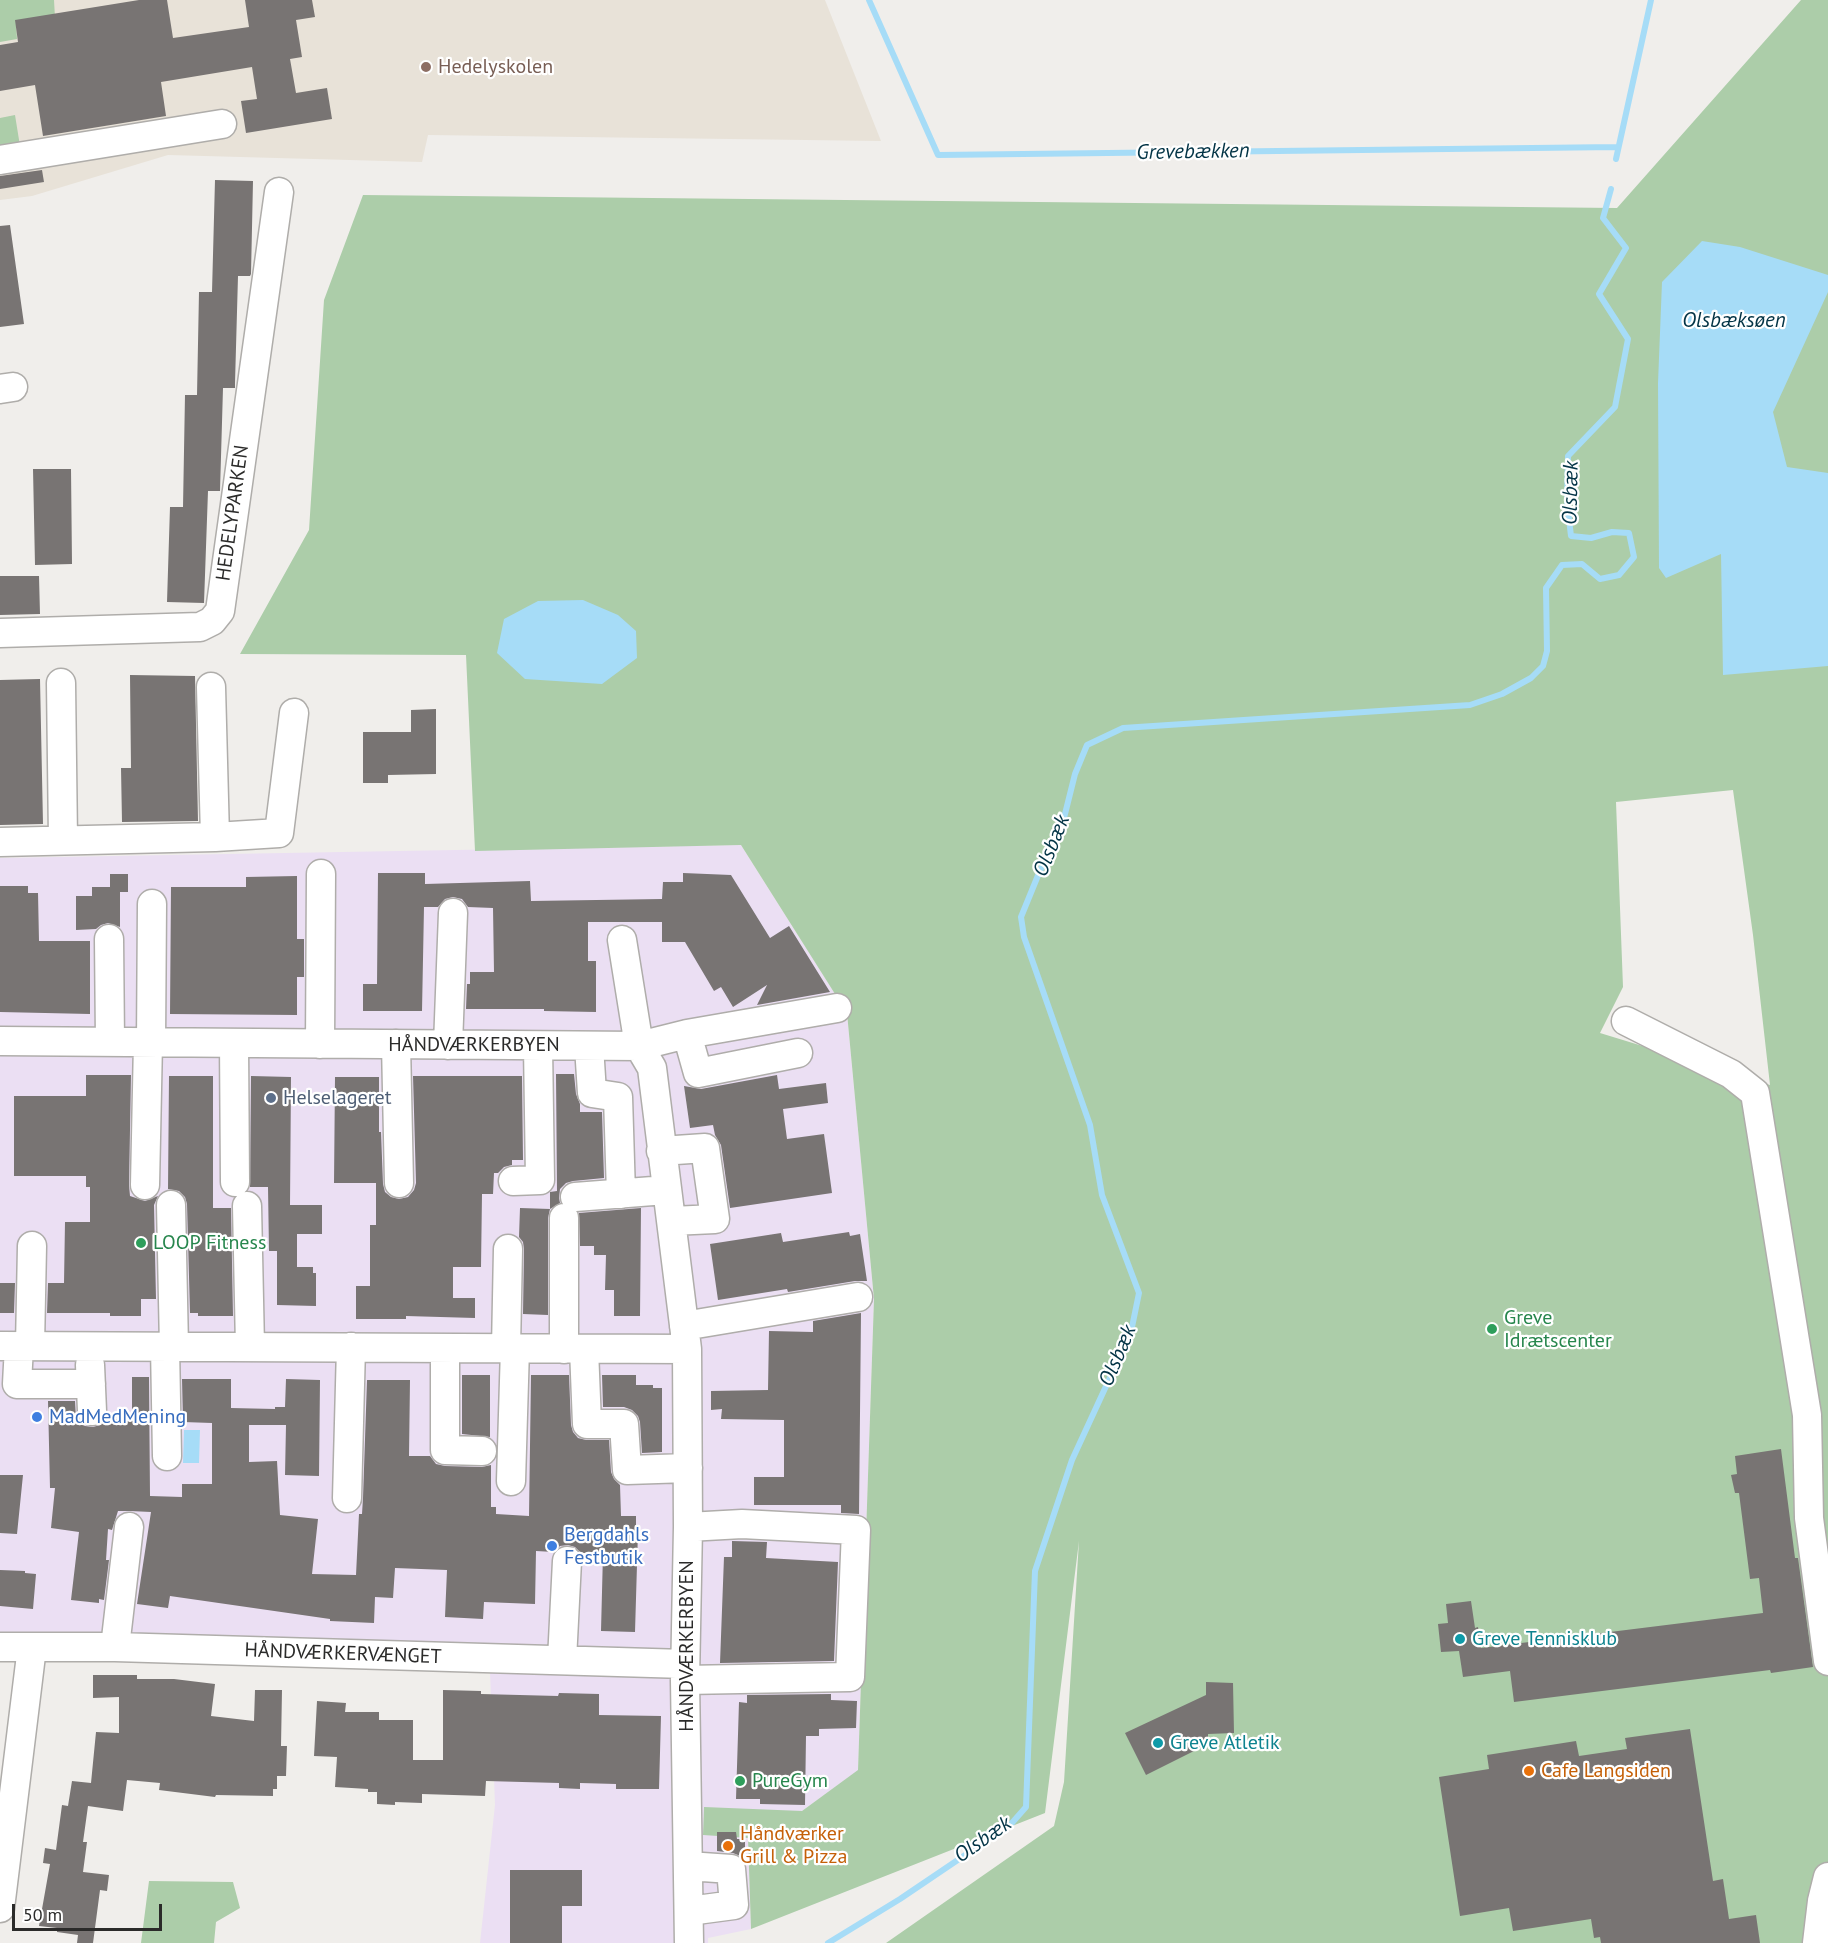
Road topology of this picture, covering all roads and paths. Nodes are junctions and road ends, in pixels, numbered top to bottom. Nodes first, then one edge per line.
1 (222, 124) dead end
2 (0, 160) edge
3 (279, 192) dead end
4 (0, 633) edge
5 (61, 683) dead end
6 (211, 687) dead end
7 (294, 713) dead end
8 (215, 837) junction
9 (63, 840) junction
10 (0, 842) edge
11 (321, 874) dead end
12 (152, 904) dead end
13 (453, 913) dead end
14 (109, 939) dead end
15 (622, 940) dead end
16 (837, 1008) dead end
17 (1626, 1021) dead end
18 (687, 1034) junction
19 (0, 1041) edge
20 (110, 1042) junction
21 (149, 1042) junction
22 (234, 1043) junction
23 (320, 1044) junction
24 (396, 1044) junction
25 (448, 1045) junction
26 (538, 1046) junction
27 (589, 1046) junction
28 (639, 1046) junction
29 (798, 1053) dead end
30 (661, 1151) junction
31 (513, 1181) dead end
32 (399, 1183) dead end
33 (145, 1185) dead end
34 (666, 1190) junction
35 (621, 1194) junction
36 (171, 1205) dead end
37 (672, 1221) junction
38 (32, 1246) dead end
39 (508, 1249) dead end
40 (858, 1297) dead end
41 (685, 1338) junction
42 (16, 1346) edge
43 (89, 1346) junction
44 (169, 1347) junction
45 (250, 1347) junction
46 (351, 1347) junction
47 (445, 1348) junction
48 (511, 1348) junction
49 (574, 1349) junction
50 (482, 1451) dead end
51 (167, 1456) dead end
52 (688, 1468) junction
53 (511, 1481) dead end
54 (347, 1498) dead end
55 (129, 1527) dead end
56 (688, 1527) junction
57 (567, 1561) dead end
58 (0, 1647) edge
59 (32, 1647) junction
60 (115, 1647) junction
61 (562, 1660) junction
62 (1828, 1661) edge
63 (685, 1672) junction
64 (688, 1866) junction
65 (1828, 1876) edge
66 (0, 1908) edge
67 (689, 1911) junction
68 (689, 1943) edge
69 (1817, 1943) edge

1 - 2 street
3 - 4 street, HEDELYPARKEN
5 - 9 street
6 - 8 street
7 - 8 street
8 - 9 street
9 - 10 street
11 - 23 street
12 - 21 street
13 - 25 street
14 - 20 street
15 - 28 street
16 - 18 street
17 - 62 street
18 - 28 street
18 - 29 street
19 - 20 street, HÅNDVÆRKERBYEN
20 - 21 street, HÅNDVÆRKERBYEN
21 - 22 street, HÅNDVÆRKERBYEN
21 - 33 street
22 - 23 street, HÅNDVÆRKERBYEN
22 - 45 street
23 - 24 street, HÅNDVÆRKERBYEN
24 - 25 street, HÅNDVÆRKERBYEN
24 - 32 street
25 - 26 street, HÅNDVÆRKERBYEN
26 - 27 street, HÅNDVÆRKERBYEN
26 - 31 street
27 - 28 street, HÅNDVÆRKERBYEN
27 - 35 street
28 - 30 street, HÅNDVÆRKERBYEN
30 - 34 street, HÅNDVÆRKERBYEN
30 - 37 street
34 - 35 street
34 - 37 street, HÅNDVÆRKERBYEN
35 - 49 street
36 - 44 street
37 - 41 street, HÅNDVÆRKERBYEN
38 - 42 street
39 - 48 street
40 - 41 street
41 - 49 street
41 - 52 street, HÅNDVÆRKERBYEN
42 - 43 street
42 - 43 street
43 - 44 street
44 - 45 street
44 - 51 street
45 - 46 street
46 - 47 street
46 - 54 street
47 - 48 street
47 - 50 street
48 - 49 street
48 - 53 street
49 - 52 street
52 - 56 street, HÅNDVÆRKERBYEN
55 - 60 street
56 - 63 street, HÅNDVÆRKERBYEN
56 - 63 street, HÅNDVÆRKERVÆNGET
57 - 61 street
58 - 59 street, HÅNDVÆRKERVÆNGET
59 - 60 street, HÅNDVÆRKERVÆNGET
59 - 66 street
60 - 61 street, HÅNDVÆRKERVÆNGET
61 - 63 street, HÅNDVÆRKERVÆNGET
63 - 64 street, HÅNDVÆRKERBYEN
64 - 67 street, HÅNDVÆRKERBYEN
64 - 67 street
65 - 69 street
67 - 68 street, HÅNDVÆRKERBYEN

